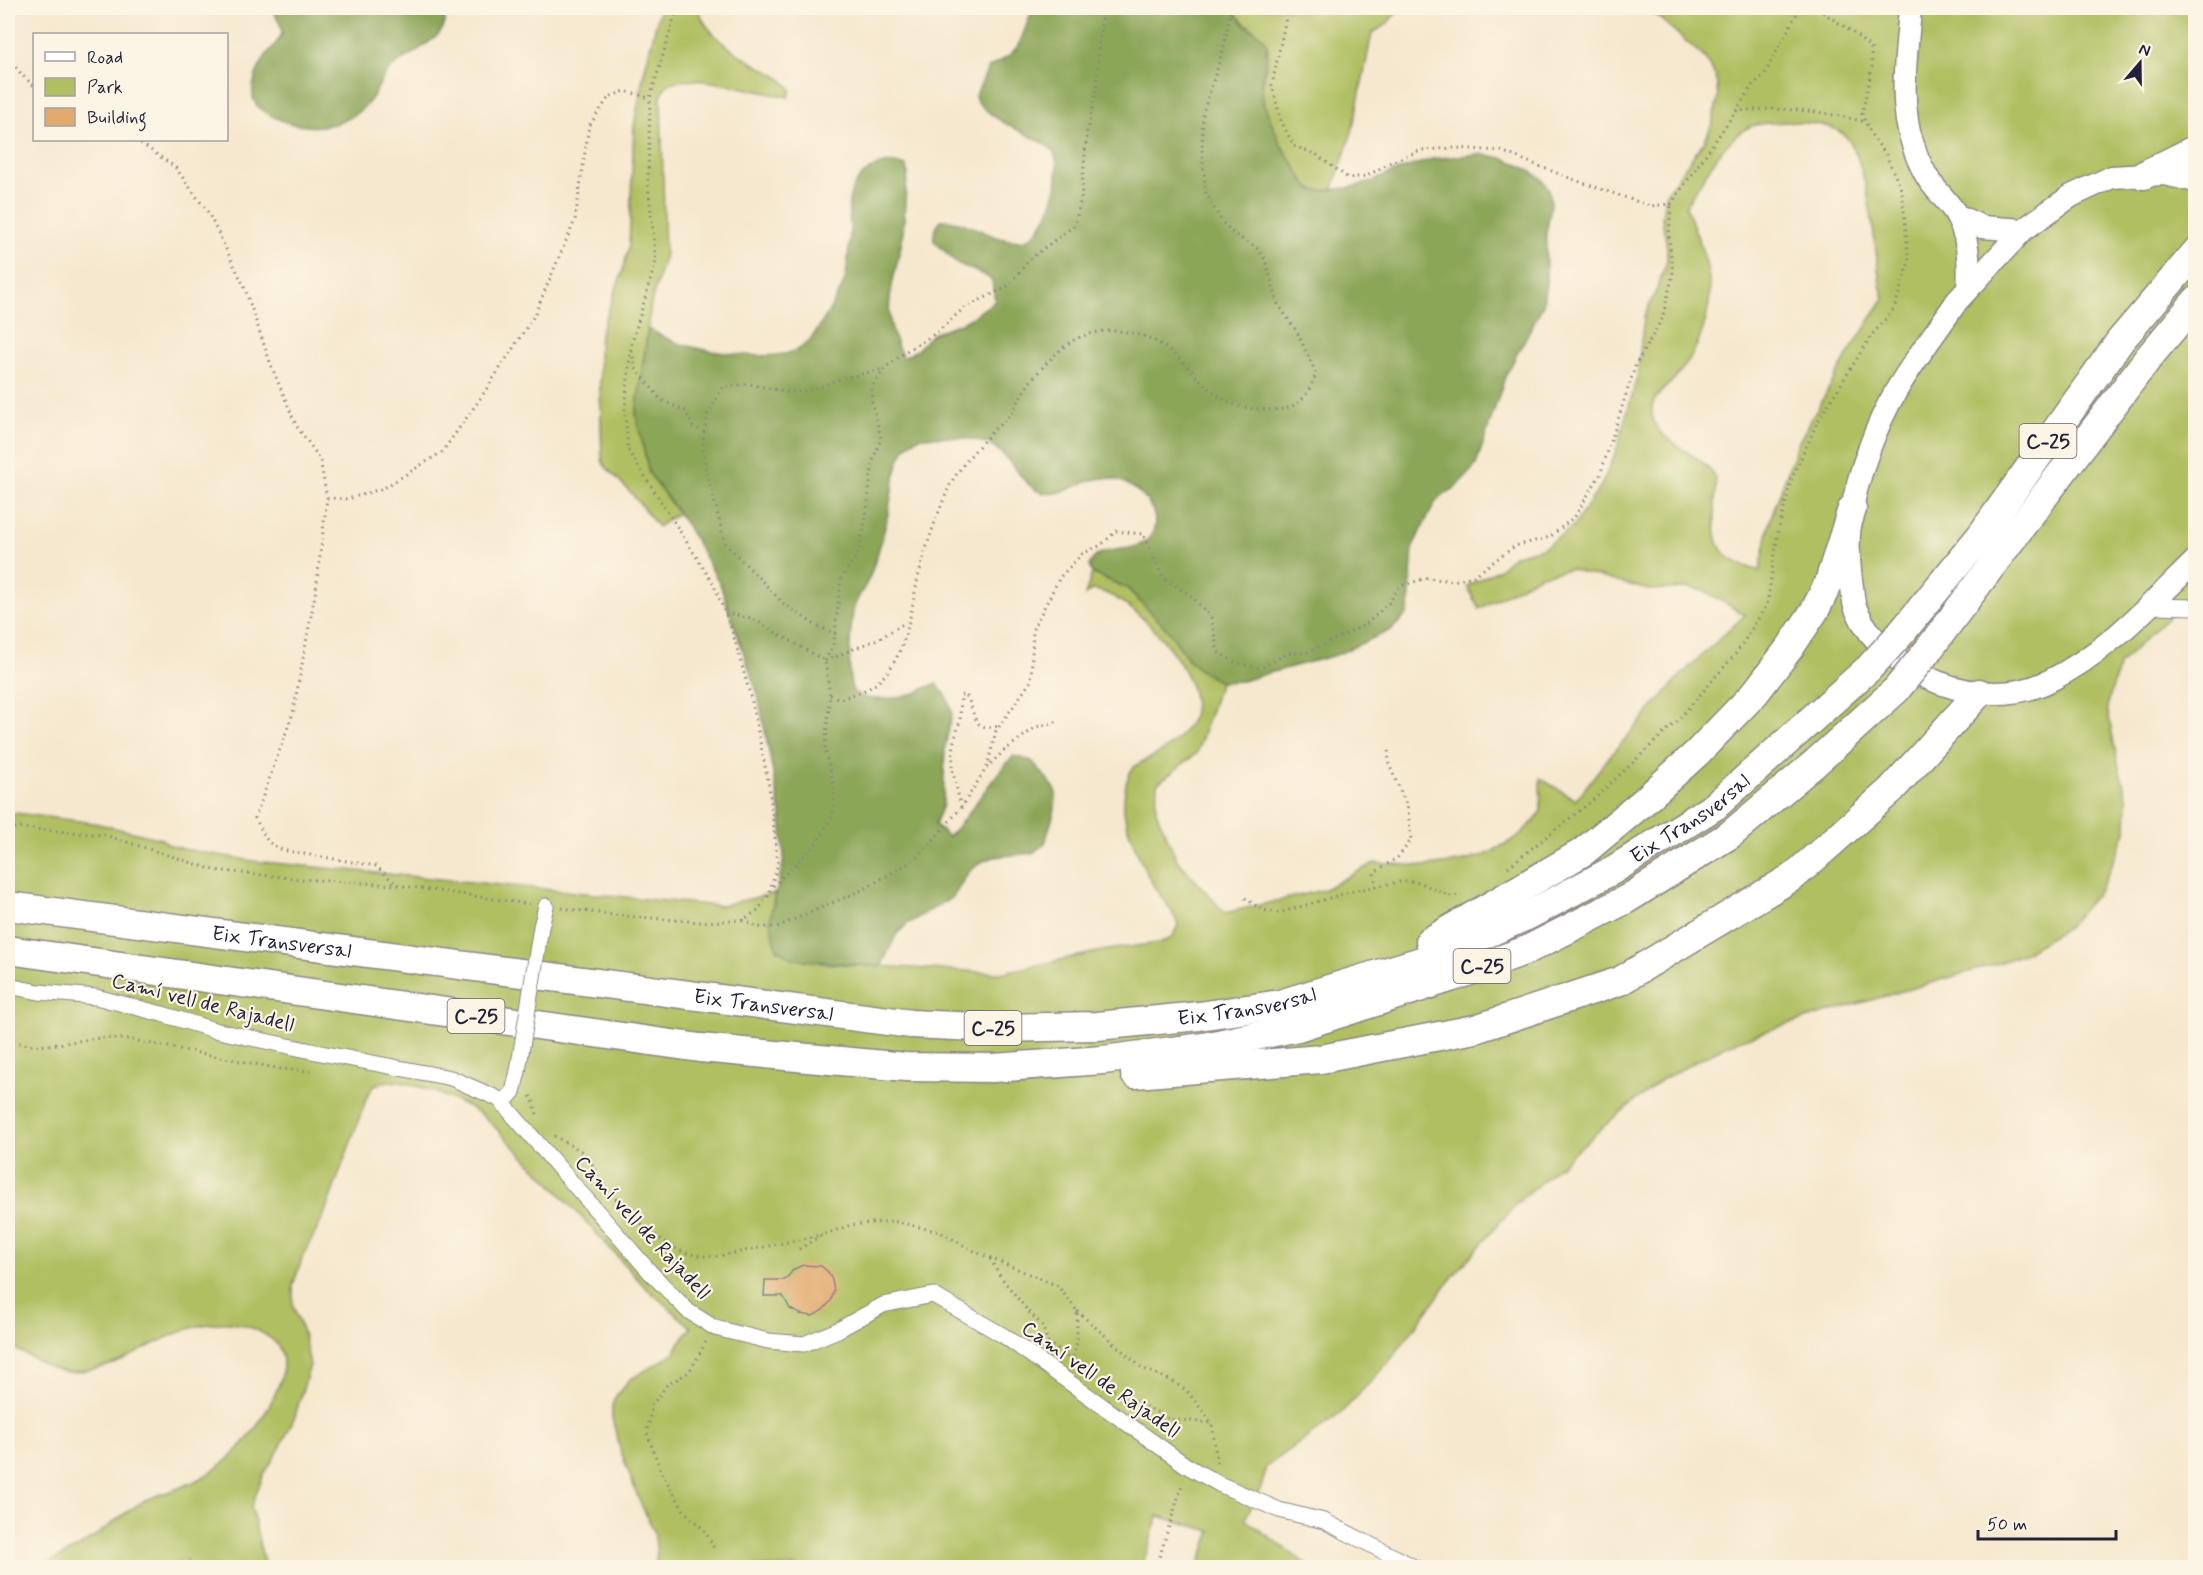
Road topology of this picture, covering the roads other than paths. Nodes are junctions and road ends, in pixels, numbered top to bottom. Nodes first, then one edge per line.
1 (1910, 8) edge
2 (2196, 149) edge
3 (2144, 175) junction
4 (2196, 181) edge
5 (1956, 215) junction
6 (2023, 230) junction
7 (2196, 252) edge
8 (1968, 288) junction
9 (2196, 301) edge
10 (1852, 508) junction
11 (2196, 560) edge
12 (2150, 606) junction
13 (2196, 607) edge
14 (1978, 693) junction
15 (8, 906) edge
16 (546, 906) road end
17 (8, 950) edge
18 (8, 986) edge
19 (1280, 1004) junction
20 (993, 1068) junction
21 (508, 1097) junction
22 (1416, 1568) edge

1 - 5 street
2 - 3 highway
3 - 4 street
3 - 6 street
5 - 6 street
5 - 8 street
6 - 8 street
7 - 19 highway, Eix Transversal / C-25, bridge
8 - 10 street
9 - 20 highway, Eix Transversal / C-25, bridge
10 - 14 street
10 - 19 highway
11 - 12 street
12 - 13 street
12 - 14 street
14 - 20 highway
15 - 19 highway, Eix Transversal / C-25
16 - 21 street, bridge
17 - 20 highway, Eix Transversal / C-25
18 - 21 street, Camí vell de Rajadell
21 - 22 street, Camí vell de Rajadell

